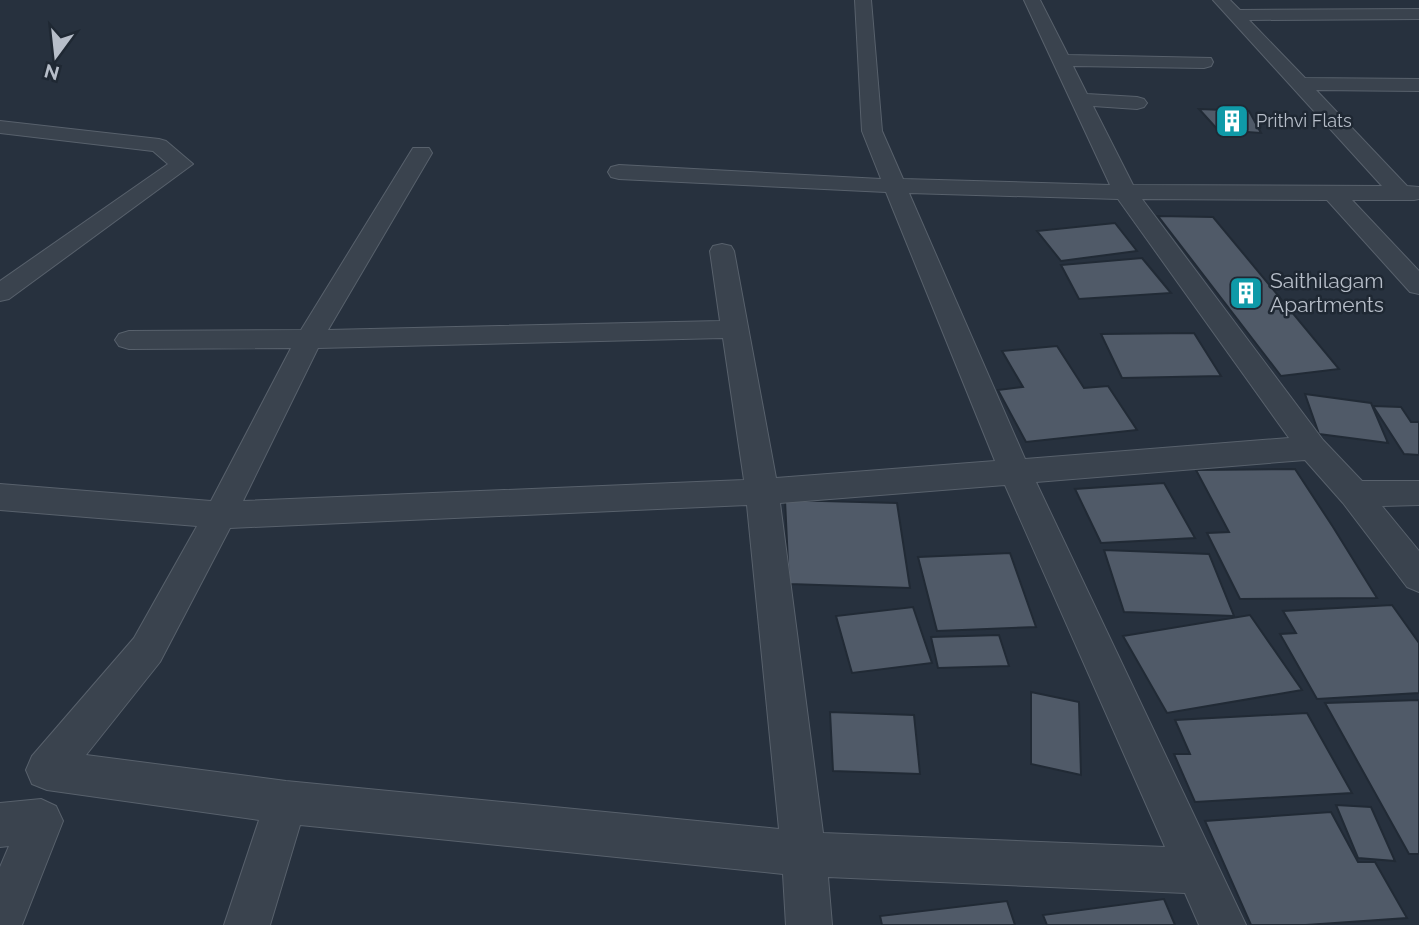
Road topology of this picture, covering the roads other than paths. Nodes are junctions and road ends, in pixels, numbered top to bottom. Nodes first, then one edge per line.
1 (863, 0) edge
2 (1032, 0) edge
3 (1228, 8) edge
4 (1419, 14) edge
5 (1061, 60) junction
6 (1204, 62) dead end
7 (1299, 84) junction
8 (1419, 85) edge
9 (1080, 99) junction
10 (1137, 103) dead end
11 (0, 127) edge
12 (421, 153) dead end
13 (619, 172) dead end
14 (895, 186) junction
15 (1125, 192) junction
16 (1333, 193) junction
17 (1410, 193) edge
18 (722, 251) dead end
19 (1388, 252) junction
20 (1419, 252) edge
21 (1419, 286) edge
22 (0, 293) edge
23 (733, 329) junction
24 (309, 339) junction
25 (130, 340) dead end
26 (1312, 448) junction
27 (1015, 472) junction
28 (762, 492) junction
29 (1354, 494) junction
30 (1419, 494) edge
31 (0, 497) edge
32 (220, 515) junction
33 (1419, 577) edge
34 (286, 802) junction
35 (0, 825) edge
36 (804, 854) junction
37 (1198, 871) junction
38 (0, 922) edge
39 (247, 925) edge
40 (809, 925) edge
41 (1223, 925) edge

1 - 14 street
2 - 5 street
3 - 4 street
3 - 7 street
5 - 6 street
5 - 9 street
7 - 8 street
7 - 17 street
9 - 10 street
9 - 15 street
11 - 22 street
12 - 24 street
13 - 14 street
14 - 15 street
14 - 27 street
15 - 16 street
15 - 26 street
16 - 17 street
16 - 19 street
18 - 23 street
19 - 20 street
19 - 21 street
23 - 24 street
23 - 28 street
24 - 25 street
24 - 32 street
26 - 27 street
26 - 29 street
27 - 28 street
27 - 37 street
28 - 32 street
28 - 36 street
29 - 30 street
29 - 33 street
31 - 32 street
32 - 34 street
34 - 36 street
34 - 39 street
35 - 38 street
36 - 37 street
36 - 40 street
37 - 41 street

